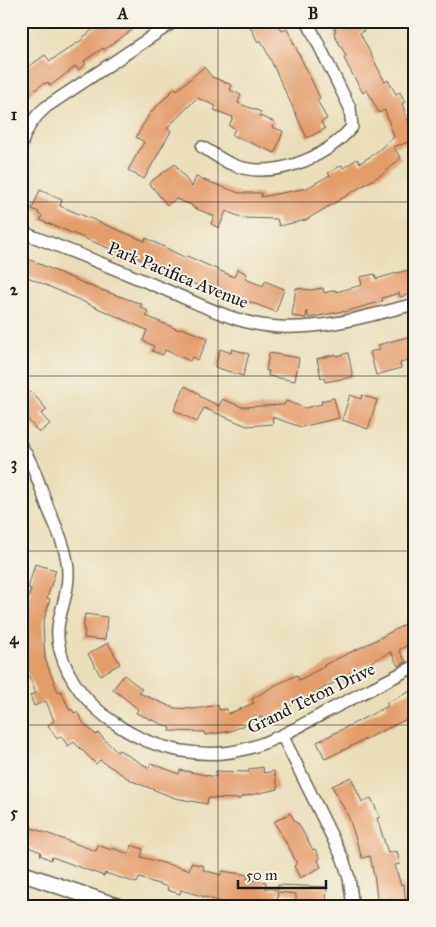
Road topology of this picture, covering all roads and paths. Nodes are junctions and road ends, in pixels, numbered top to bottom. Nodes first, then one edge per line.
1 (175, 21) edge
2 (307, 21) edge
3 (21, 146) edge
4 (202, 147) dead end
5 (21, 232) edge
6 (415, 304) edge
7 (21, 446) edge
8 (415, 666) edge
9 (282, 735) junction
10 (21, 873) edge
11 (117, 906) edge
12 (353, 906) edge

1 - 3 street
2 - 4 street
5 - 6 street, Park Pacifica Avenue
7 - 9 street, Grand Teton Drive
8 - 9 street, Grand Teton Drive
9 - 12 street
10 - 11 street

